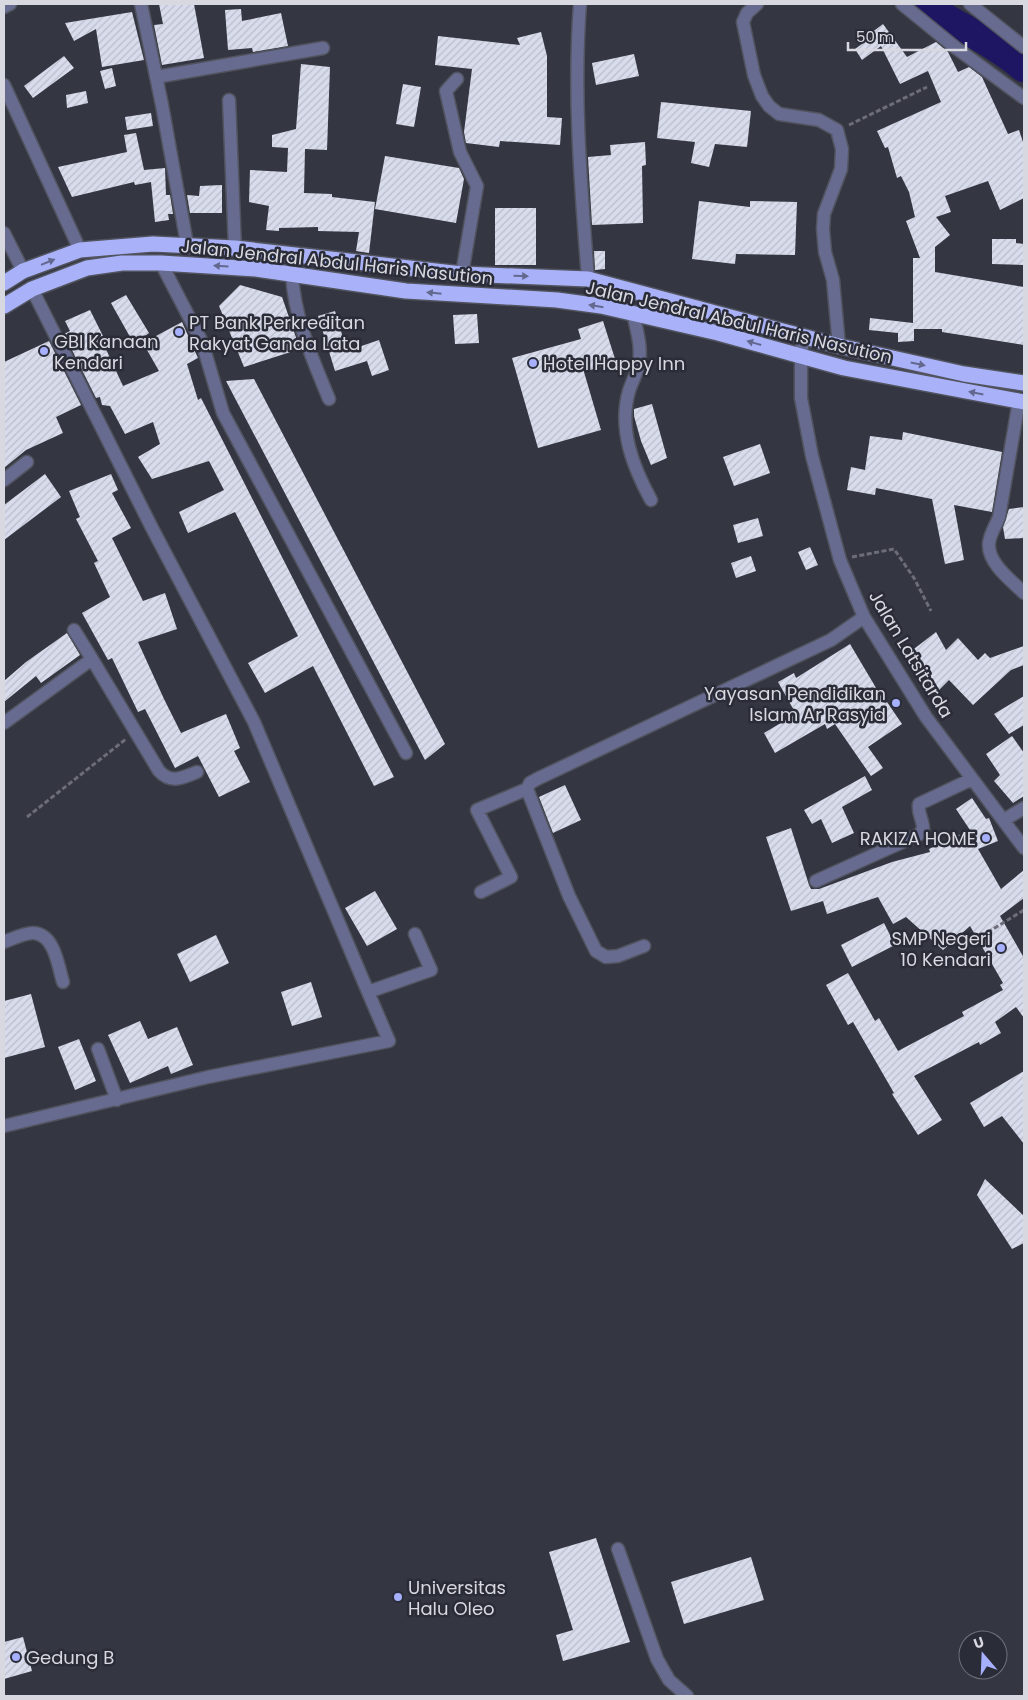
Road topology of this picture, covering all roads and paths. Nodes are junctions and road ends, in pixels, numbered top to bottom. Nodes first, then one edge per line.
1 (10, 4) edge
2 (141, 4) edge
3 (580, 4) edge
4 (757, 4) edge
5 (902, 4) edge
6 (970, 4) edge
7 (4, 7) edge
8 (1024, 47) edge
9 (323, 48) dead end
10 (156, 77) junction
11 (457, 79) dead end
12 (4, 86) edge
13 (927, 87) dead end
14 (1024, 98) edge
15 (229, 100) dead end
16 (837, 130) junction
17 (4, 232) edge
18 (187, 244) junction
19 (235, 248) junction
20 (80, 250) junction
21 (162, 263) junction
22 (24, 272) junction
23 (292, 274) junction
24 (462, 274) junction
25 (588, 278) junction
26 (4, 283) edge
27 (32, 289) junction
28 (4, 306) edge
29 (633, 313) junction
30 (804, 337) junction
31 (839, 346) junction
32 (801, 357) junction
33 (1024, 382) edge
34 (329, 399) dead end
35 (1021, 401) edge
36 (27, 462) dead end
37 (4, 480) edge
38 (651, 500) dead end
39 (840, 560) junction
40 (1024, 593) edge
41 (931, 612) dead end
42 (864, 617) junction
43 (74, 630) dead end
44 (92, 659) junction
45 (4, 723) edge
46 (132, 728) junction
47 (406, 753) dead end
48 (197, 772) dead end
49 (972, 779) junction
50 (527, 789) junction
51 (1024, 808) edge
52 (27, 817) dead end
53 (1004, 820) junction
54 (1024, 848) edge
55 (816, 881) dead end
56 (481, 892) dead end
57 (1024, 910) edge
58 (415, 934) dead end
59 (4, 942) edge
60 (644, 946) dead end
61 (962, 948) dead end
62 (63, 982) dead end
63 (368, 992) junction
64 (98, 1049) dead end
65 (117, 1100) junction
66 (4, 1126) edge
67 (618, 1549) dead end
68 (687, 1696) edge

1 - 7 street
2 - 10 street
3 - 25 street
4 - 16 street
5 - 14 street
6 - 8 street
9 - 10 street
10 - 18 street
11 - 24 street
12 - 20 street
13 - 16 path
15 - 19 street
16 - 31 street
17 - 22 street
18 - 19 highway, Jalan Jendral Abdul Haris Nasution
18 - 20 highway, Jalan Jendral Abdul Haris Nasution
19 - 24 highway, Jalan Jendral Abdul Haris Nasution
22 -> 20 highway, Jalan Jendral Abdul Haris Nasution
23 -> 21 highway, Jalan Jendral Abdul Haris Nasution
21 - 27 highway, Jalan Jendral Abdul Haris Nasution
21 - 47 street
22 - 26 highway, Jalan Jendral Abdul Haris Nasution
29 -> 23 highway, Jalan Jendral Abdul Haris Nasution
23 - 34 street
24 -> 25 highway, Jalan Jendral Abdul Haris Nasution
25 - 30 highway, Jalan Jendral Abdul Haris Nasution
27 - 28 highway, Jalan Jendral Abdul Haris Nasution
27 - 63 street
32 -> 29 highway, Jalan Jendral Abdul Haris Nasution
29 - 38 street
30 - 31 highway, Jalan Jendral Abdul Haris Nasution
30 - 32 street, Jalan Latsitarda
31 -> 33 highway, Jalan Jendral Abdul Haris Nasution
35 -> 32 highway, Jalan Jendral Abdul Haris Nasution
32 - 39 street, Jalan Latsitarda
35 - 40 street
36 - 37 street
39 - 41 path
39 - 42 street, Jalan Latsitarda
42 - 49 street, Jalan Latsitarda
42 - 50 street
43 - 44 street
44 - 45 street
44 - 46 street
46 - 48 street
46 - 52 path
49 - 53 street, Jalan Latsitarda
49 - 55 street
50 - 56 street
50 - 60 street
51 - 53 street
53 - 54 street, Jalan Latsitarda
57 - 61 path
58 - 63 street
59 - 62 street
63 - 65 street
64 - 65 street
65 - 66 street
67 - 68 street

